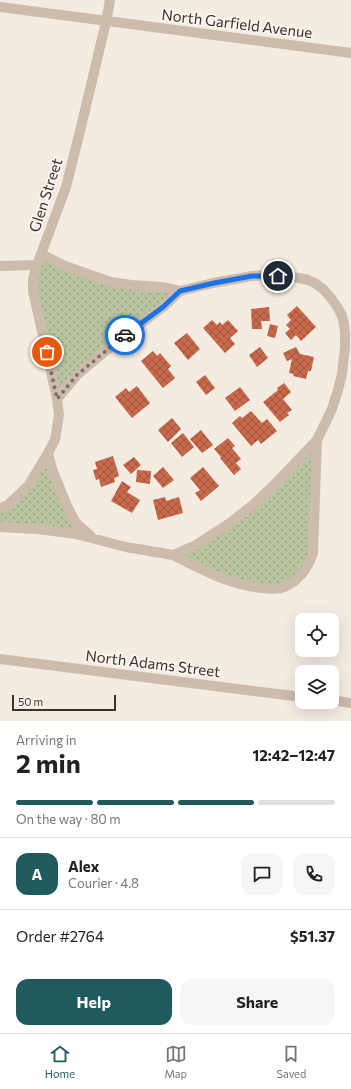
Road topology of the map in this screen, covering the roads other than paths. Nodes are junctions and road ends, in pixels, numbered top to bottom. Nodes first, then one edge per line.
1 (110, 0) edge
2 (0, 7) edge
3 (106, 22) junction
4 (351, 53) edge
5 (41, 254) junction
6 (37, 265) junction
7 (0, 266) edge
8 (180, 291) junction
9 (57, 399) junction
10 (317, 440) junction
11 (48, 453) junction
12 (0, 509) edge
13 (0, 527) edge
14 (95, 539) junction
15 (173, 555) junction
16 (0, 659) edge
17 (295, 696) edge
18 (339, 701) edge
19 (351, 703) edge

1 - 3 street, Glen Street
2 - 3 street, North Garfield Avenue
3 - 4 street, North Garfield Avenue
3 - 5 street, Glen Street
5 - 6 street, Glen Street
5 - 8 street
6 - 7 street
6 - 9 street, Glen Street
8 - 9 street
8 - 10 street
9 - 11 street, Glen Street
10 - 15 street
10 - 15 street
11 - 12 street
11 - 14 street
13 - 14 street
14 - 15 street
16 - 17 street, North Adams Street
18 - 19 street

